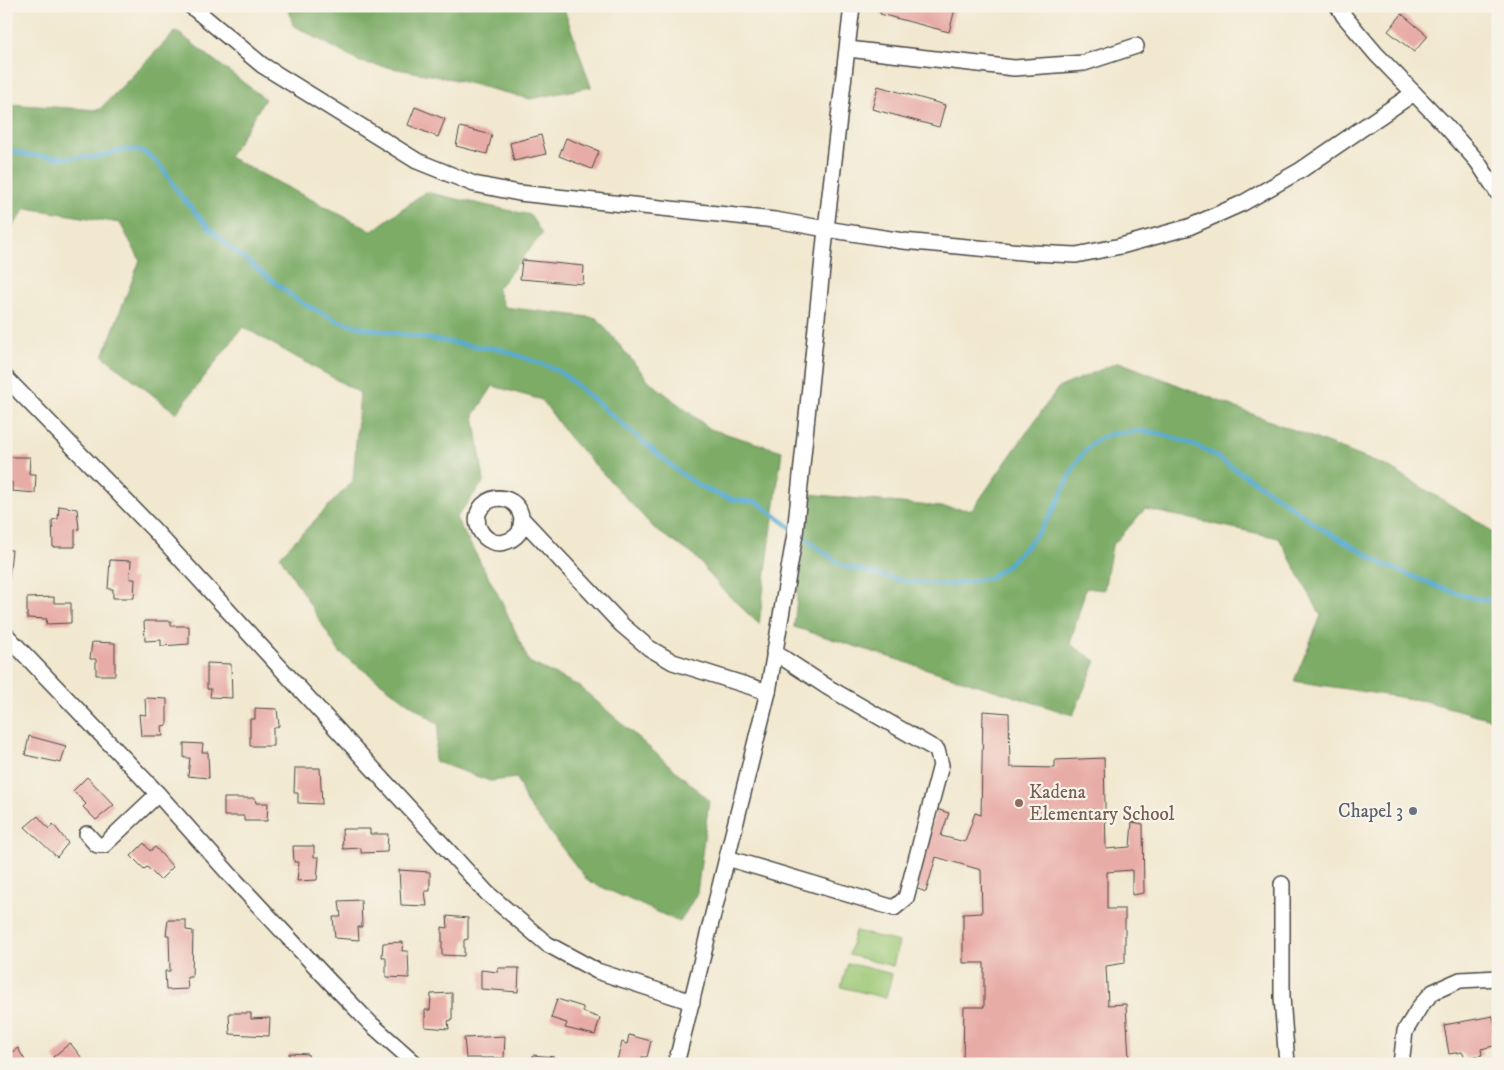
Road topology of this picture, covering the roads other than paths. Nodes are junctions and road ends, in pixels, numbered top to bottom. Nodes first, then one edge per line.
1 (191, 6) edge
2 (852, 6) edge
3 (1338, 6) edge
4 (1136, 46) dead end
5 (848, 49) junction
6 (1414, 93) junction
7 (1498, 193) edge
8 (826, 229) junction
9 (6, 378) edge
10 (522, 519) dead end
11 (6, 635) edge
12 (774, 652) junction
13 (768, 692) junction
14 (158, 794) junction
15 (87, 834) dead end
16 (727, 858) junction
17 (1282, 884) dead end
18 (1498, 978) edge
19 (692, 1002) junction
20 (416, 1064) edge
21 (676, 1064) edge
22 (1287, 1064) edge
23 (1401, 1064) edge

1 - 8 lane
2 - 5 lane
3 - 6 lane
4 - 5 lane
5 - 8 lane
6 - 7 lane
6 - 8 lane
8 - 12 lane
9 - 19 lane
10 - 13 lane
11 - 14 lane
12 - 13 lane
12 - 16 lane
13 - 16 lane
14 - 15 lane
14 - 20 lane
16 - 19 lane
17 - 22 lane
18 - 23 lane
19 - 21 lane

